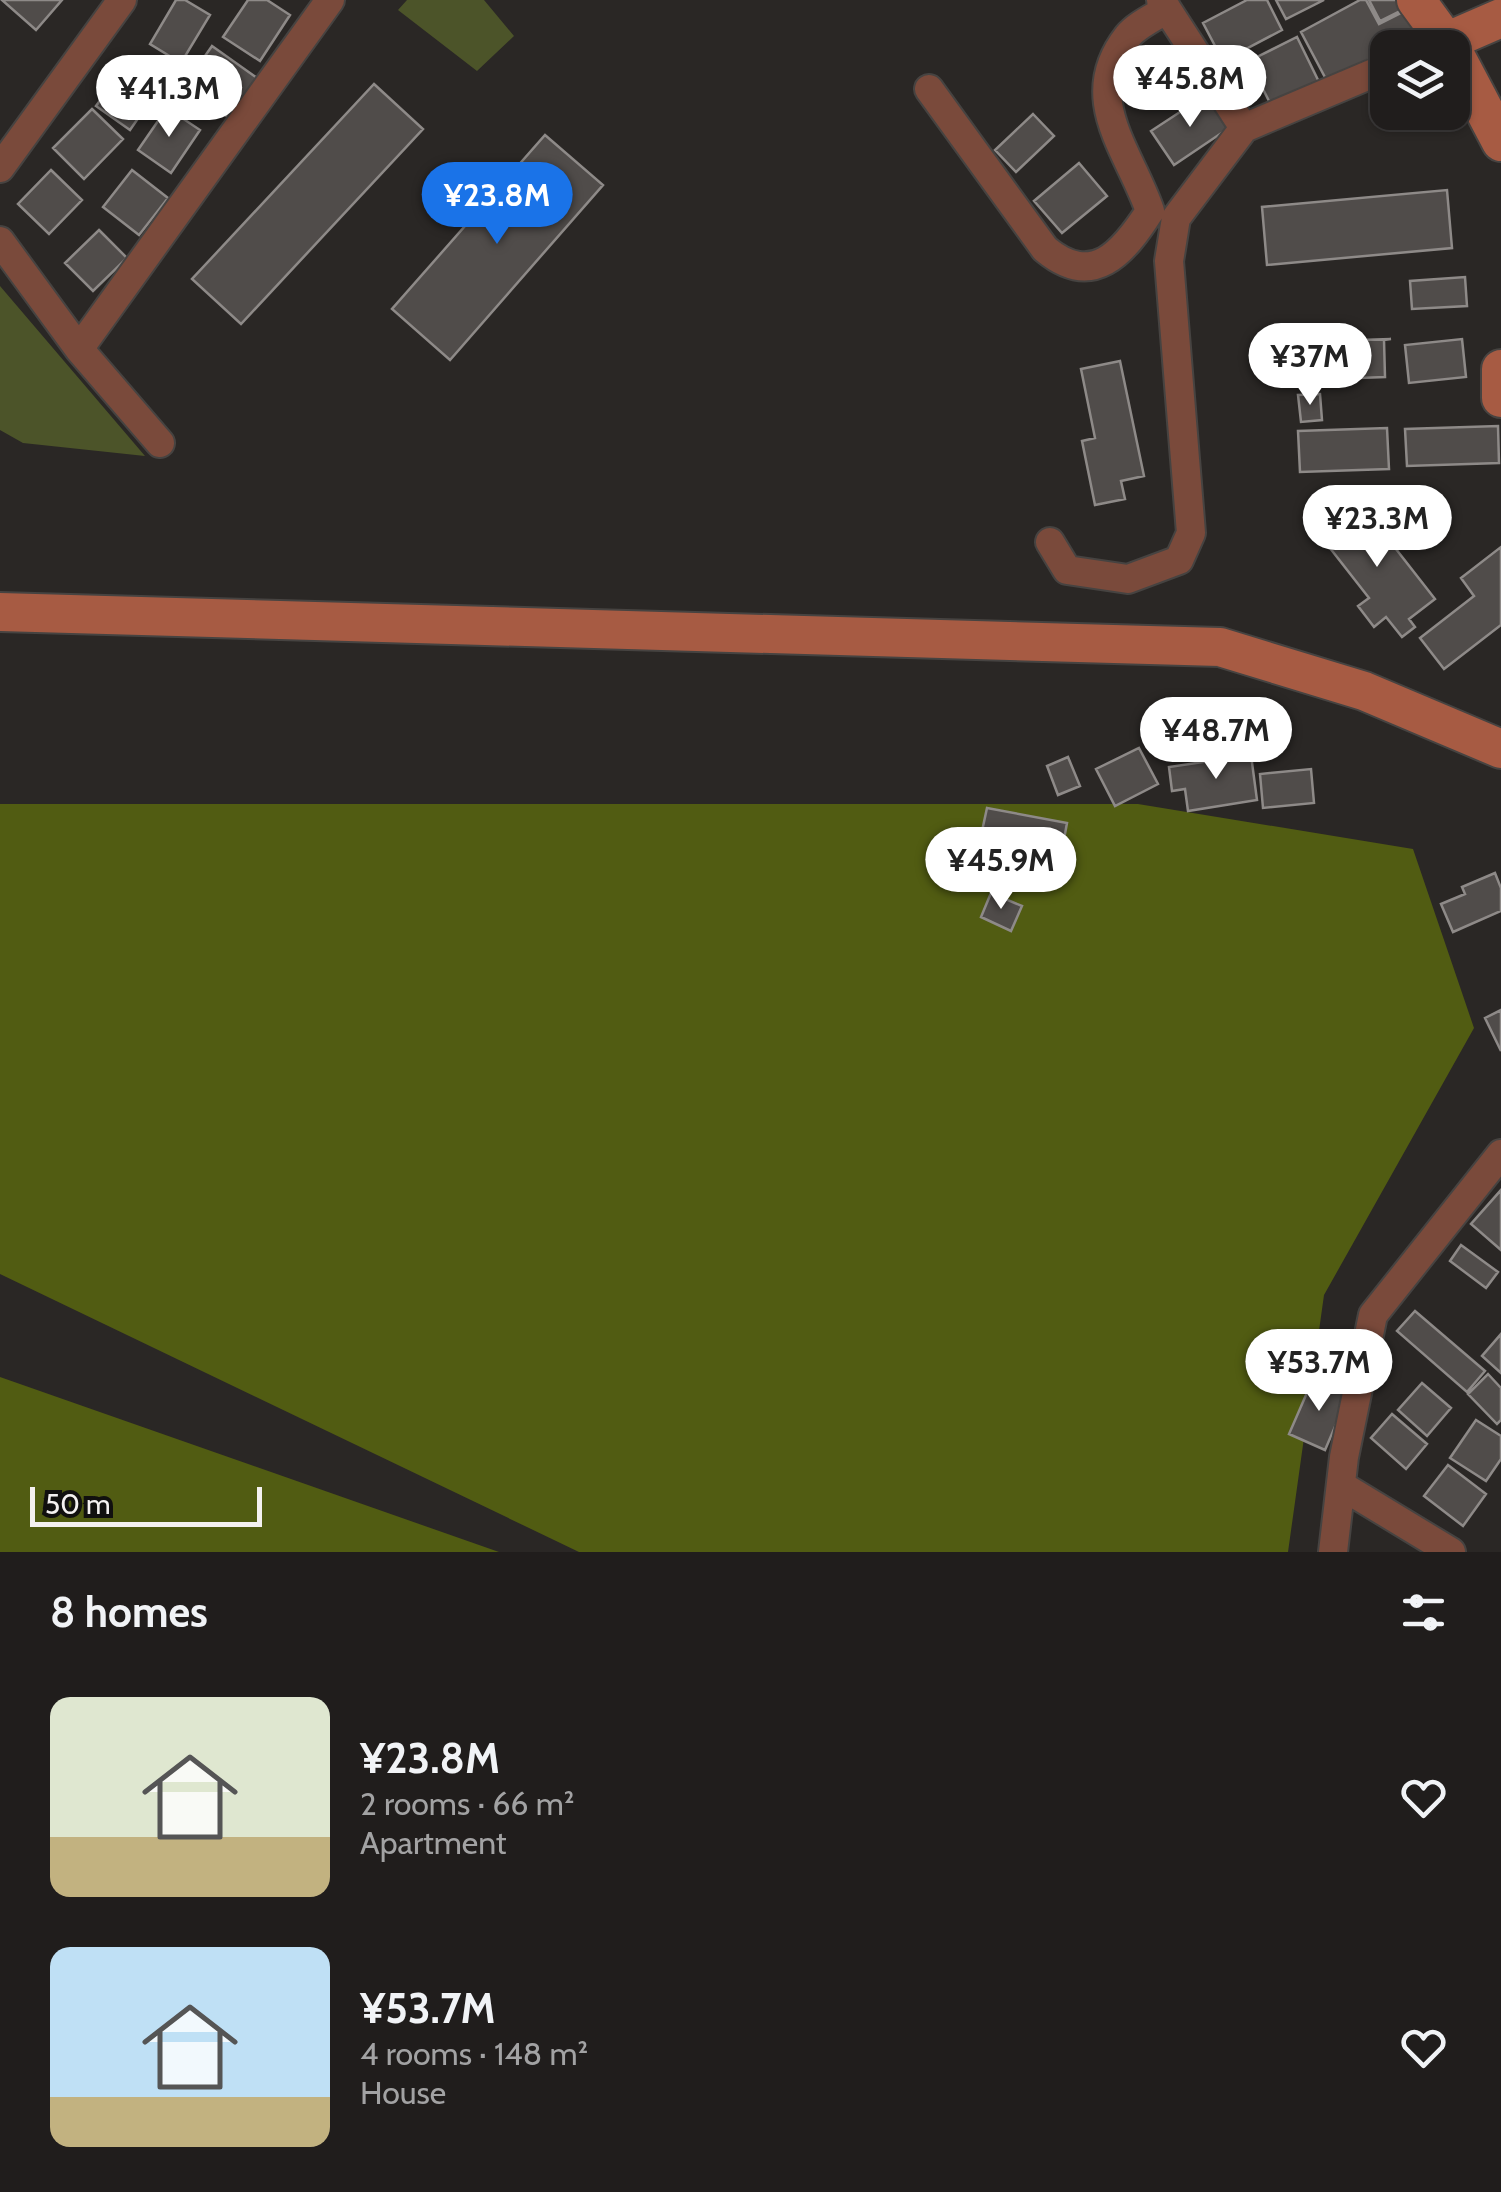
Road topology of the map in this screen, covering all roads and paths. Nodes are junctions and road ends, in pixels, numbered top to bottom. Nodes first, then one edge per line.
1 (330, 0) edge
2 (1416, 0) edge
3 (120, 1) edge
4 (1164, 4) edge
5 (1501, 18) edge
6 (1436, 30) edge
7 (1470, 34) edge
8 (1370, 74) edge
9 (1470, 88) edge
10 (929, 89) dead end
11 (1244, 128) junction
12 (1501, 142) edge
13 (0, 168) edge
14 (0, 241) edge
15 (79, 349) junction
16 (1501, 369) edge
17 (1501, 398) edge
18 (160, 443) dead end
19 (1050, 542) dead end
20 (0, 612) edge
21 (1501, 749) edge
22 (1501, 1154) edge
23 (1342, 1486) junction
24 (1333, 1552) edge
25 (1451, 1552) edge

1 - 15 street
2 - 6 street
3 - 13 street
4 - 10 street
4 - 11 street
5 - 7 street
8 - 11 street
9 - 12 street
11 - 19 street
14 - 15 street
15 - 18 street
16 - 17 street
20 - 21 street
22 - 23 street
23 - 24 street
23 - 25 street

